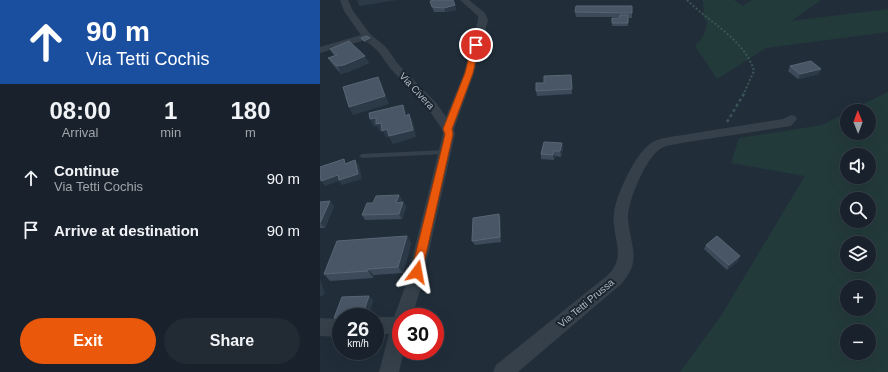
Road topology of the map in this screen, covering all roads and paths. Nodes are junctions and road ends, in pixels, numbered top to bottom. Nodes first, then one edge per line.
1 (344, 0) edge
2 (464, 0) edge
3 (687, 0) edge
4 (367, 36) junction
5 (320, 50) edge
6 (791, 119) dead end
7 (448, 129) junction
8 (716, 133) junction
9 (445, 152) junction
10 (362, 156) dead end
11 (406, 308) edge
12 (320, 327) edge
13 (332, 328) edge
14 (392, 360) edge
15 (389, 372) edge
16 (503, 372) edge

1 - 4 street, Via Civera
2 - 7 street
3 - 8 path
4 - 5 street
4 - 7 street, Via Civera
6 - 8 street, Via Tetti Prussa
7 - 9 street
8 - 16 street, Via Tetti Prussa
9 - 10 lane
9 - 11 street
12 - 13 street
14 - 15 street

